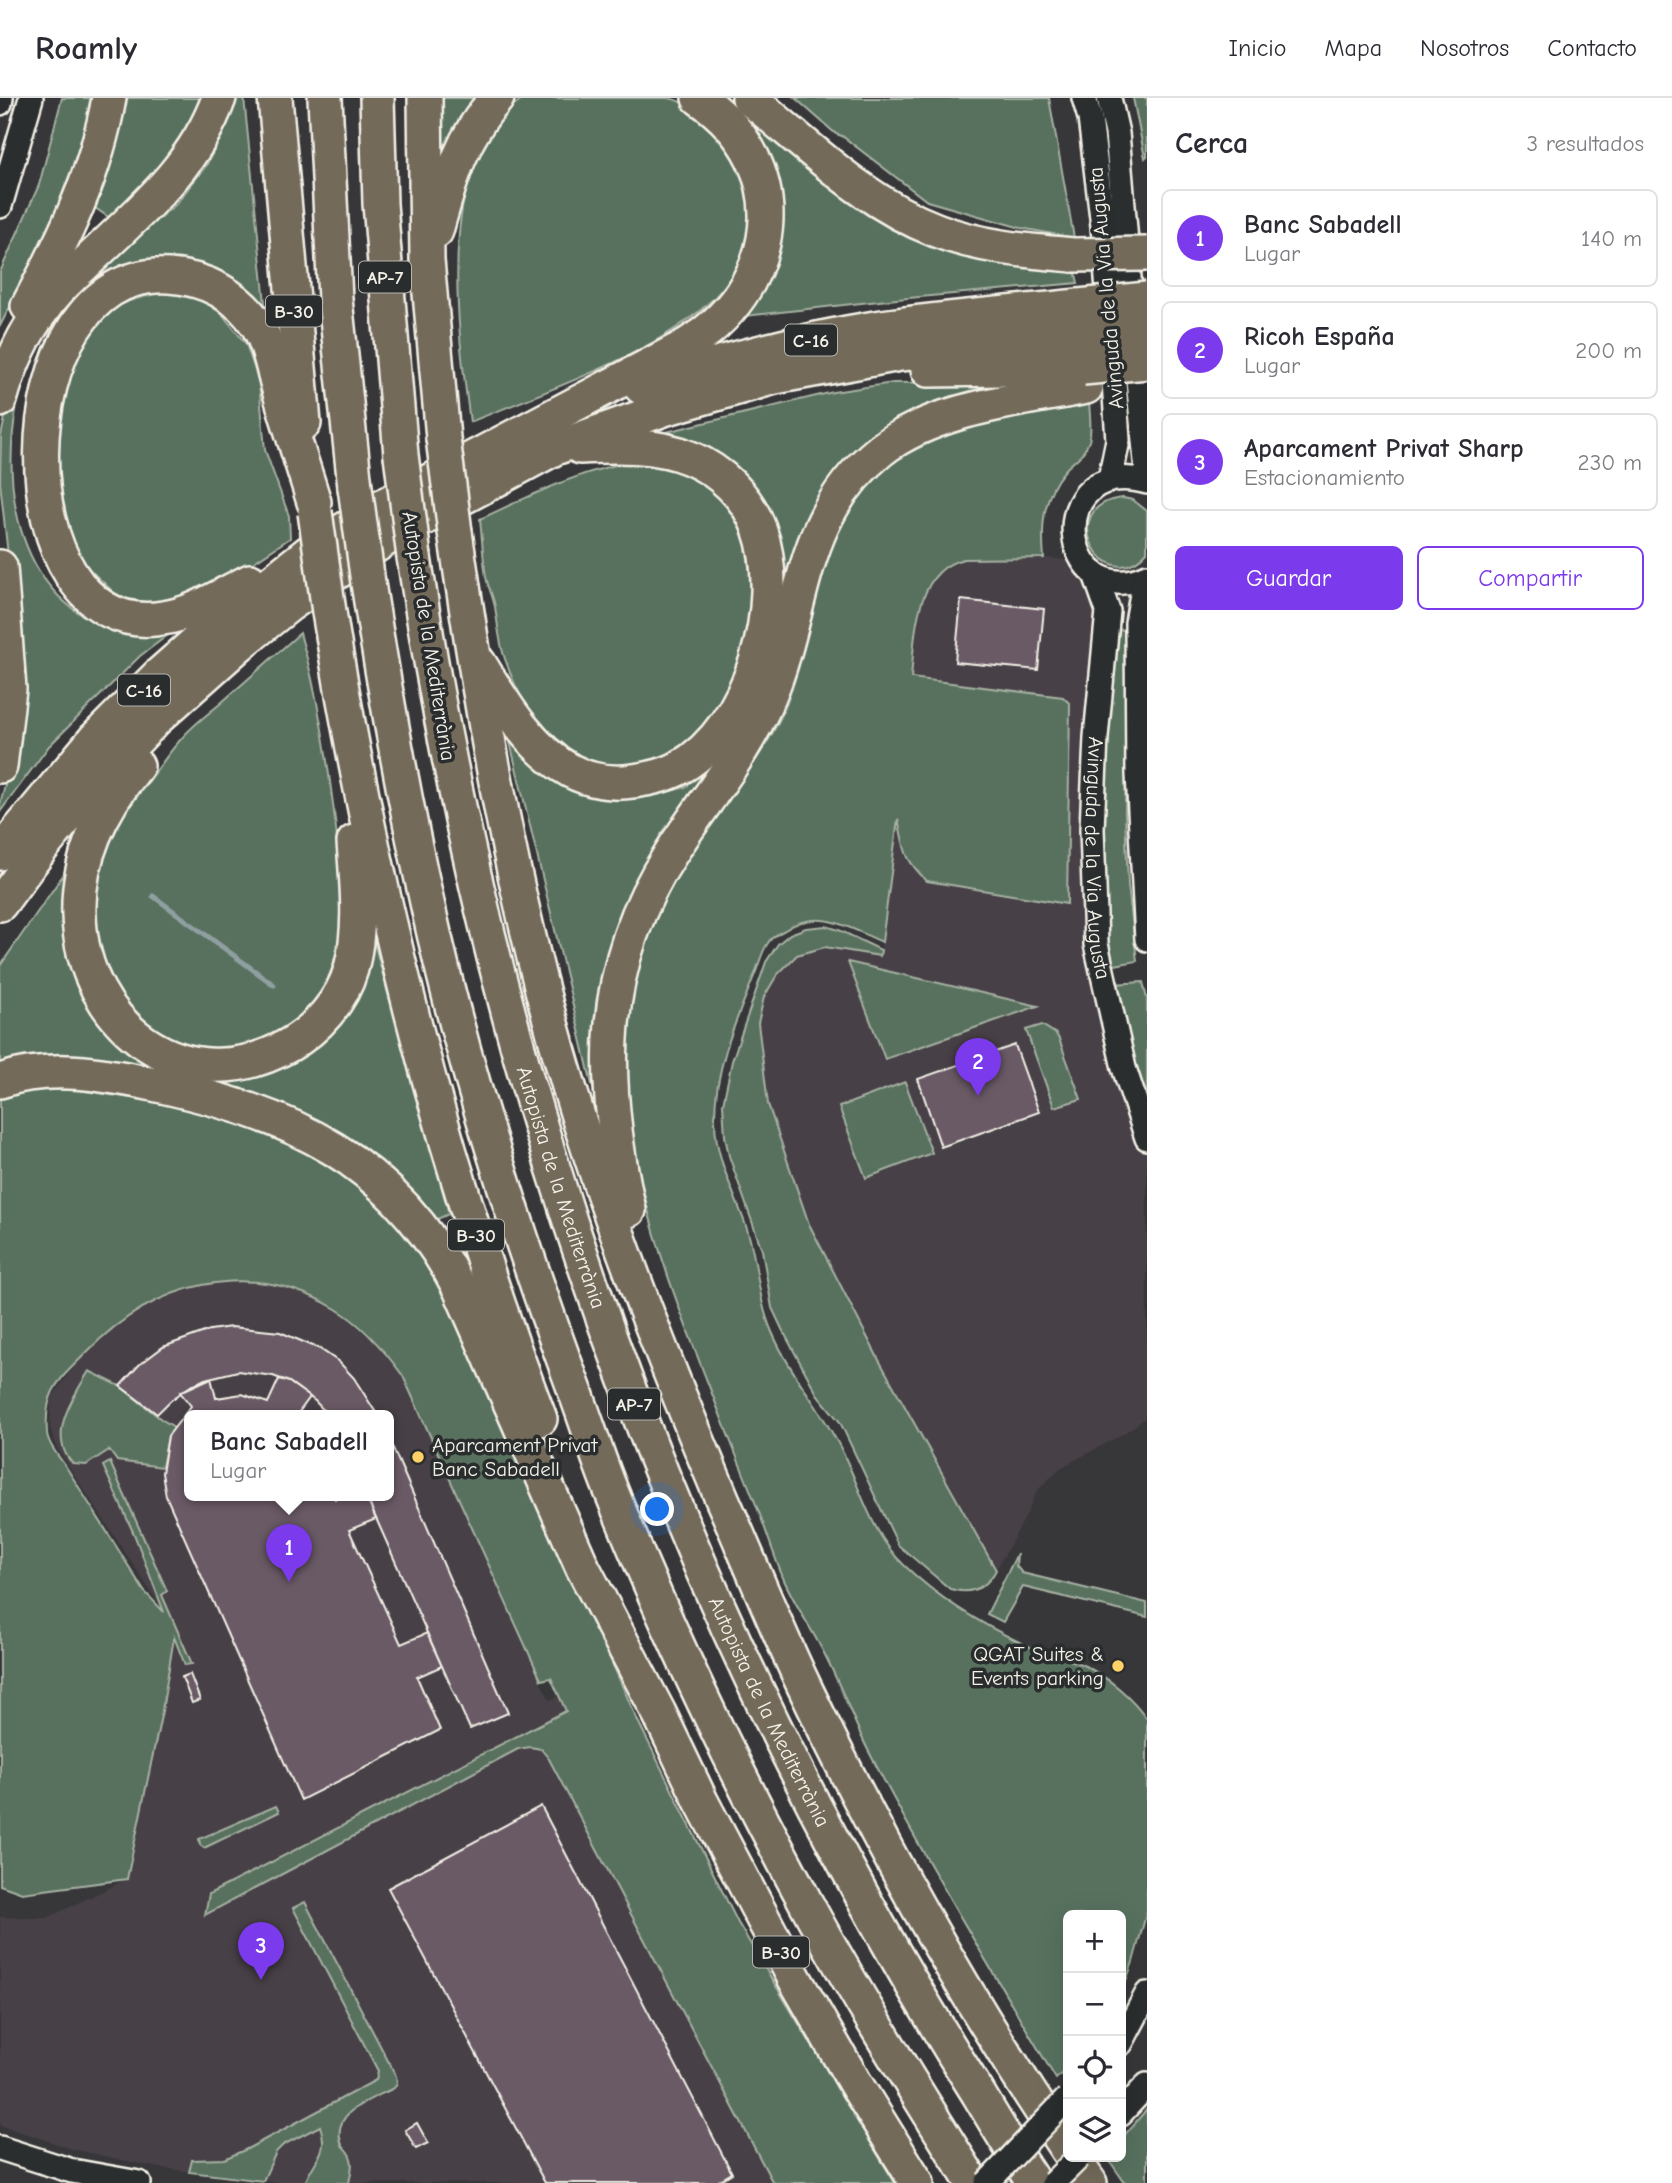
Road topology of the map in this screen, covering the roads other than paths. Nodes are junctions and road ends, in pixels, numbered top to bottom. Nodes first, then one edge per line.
1 (1, 98) edge
2 (31, 98) edge
3 (109, 98) edge
4 (219, 98) edge
5 (325, 98) edge
6 (377, 98) edge
7 (425, 98) edge
8 (497, 98) edge
9 (699, 98) edge
10 (749, 98) edge
11 (772, 98) edge
12 (1084, 98) edge
13 (1109, 98) edge
14 (274, 102) edge
15 (0, 103) edge
16 (0, 206) edge
17 (993, 245) junction
18 (1147, 254) edge
19 (427, 260) junction
20 (1147, 299) edge
21 (1147, 330) edge
22 (1082, 349) junction
23 (1147, 362) edge
24 (0, 365) edge
25 (1147, 375) edge
26 (775, 377) junction
27 (0, 400) edge
28 (554, 432) junction
29 (1147, 471) edge
30 (1110, 479) junction
31 (1147, 482) edge
32 (315, 507) junction
33 (312, 550) junction
34 (0, 567) edge
35 (1095, 574) junction
36 (1146, 577) edge
37 (290, 604) junction
38 (472, 652) junction
39 (350, 740) junction
40 (0, 766) edge
41 (0, 853) edge
42 (0, 904) edge
43 (1147, 926) edge
44 (0, 1081) edge
45 (1147, 1138) edge
46 (699, 1444) junction
47 (659, 1713) junction
48 (1147, 1994) edge
49 (1147, 2016) edge
50 (1125, 2036) edge
51 (1126, 2038) edge
52 (1143, 2090) edge
53 (1067, 2099) edge
54 (1126, 2108) edge
55 (1063, 2143) edge
56 (0, 2148) edge
57 (1074, 2162) edge
58 (1075, 2162) edge
59 (139, 2183) edge
60 (917, 2183) edge
61 (974, 2183) edge
62 (987, 2183) edge
63 (1034, 2183) edge
64 (1054, 2183) edge
65 (1090, 2183) edge

1 - 15 street
2 - 16 street
3 - 24 highway
4 - 27 highway
5 - 61 highway, AP-7, bridge
6 - 63 highway, Autopista de la Mediterrània / AP-7, bridge
7 - 19 highway
8 - 19 highway
9 - 28 highway
10 - 17 highway
11 - 17 highway
12 - 30 street, Avinguda de la Via Augusta
13 - 29 street, Avinguda de la Via Augusta
14 - 32 highway, B-30
17 - 18 highway, bridge
19 - 38 highway, bridge
20 - 22 highway, C-16, bridge
21 - 22 highway, C-16, bridge
22 - 23 highway, bridge
22 - 25 highway
22 - 26 highway, C-16
22 - 26 highway
22 - 28 highway, C-16
22 - 46 highway
26 - 28 highway, C-16
28 - 33 highway, C-16
28 - 37 highway, C-16
28 - 38 highway
30 - 31 street
30 - 35 street, Avinguda de la Via Augusta
32 - 33 highway
32 - 39 highway, B-30, bridge
33 - 41 highway, C-16
34 - 40 highway
35 - 36 street
35 - 45 street, Avinguda de la Via Augusta
36 - 43 street, Avinguda de la Via Augusta
37 - 39 highway
37 - 42 highway, C-16
38 - 46 highway
39 - 47 highway, B-30
44 - 47 highway
46 - 55 highway
47 - 60 highway, B-30
48 - 50 street
49 - 51 street
52 - 54 street
53 - 62 street, bridge
56 - 59 street
57 - 64 street, bridge
58 - 65 highway

